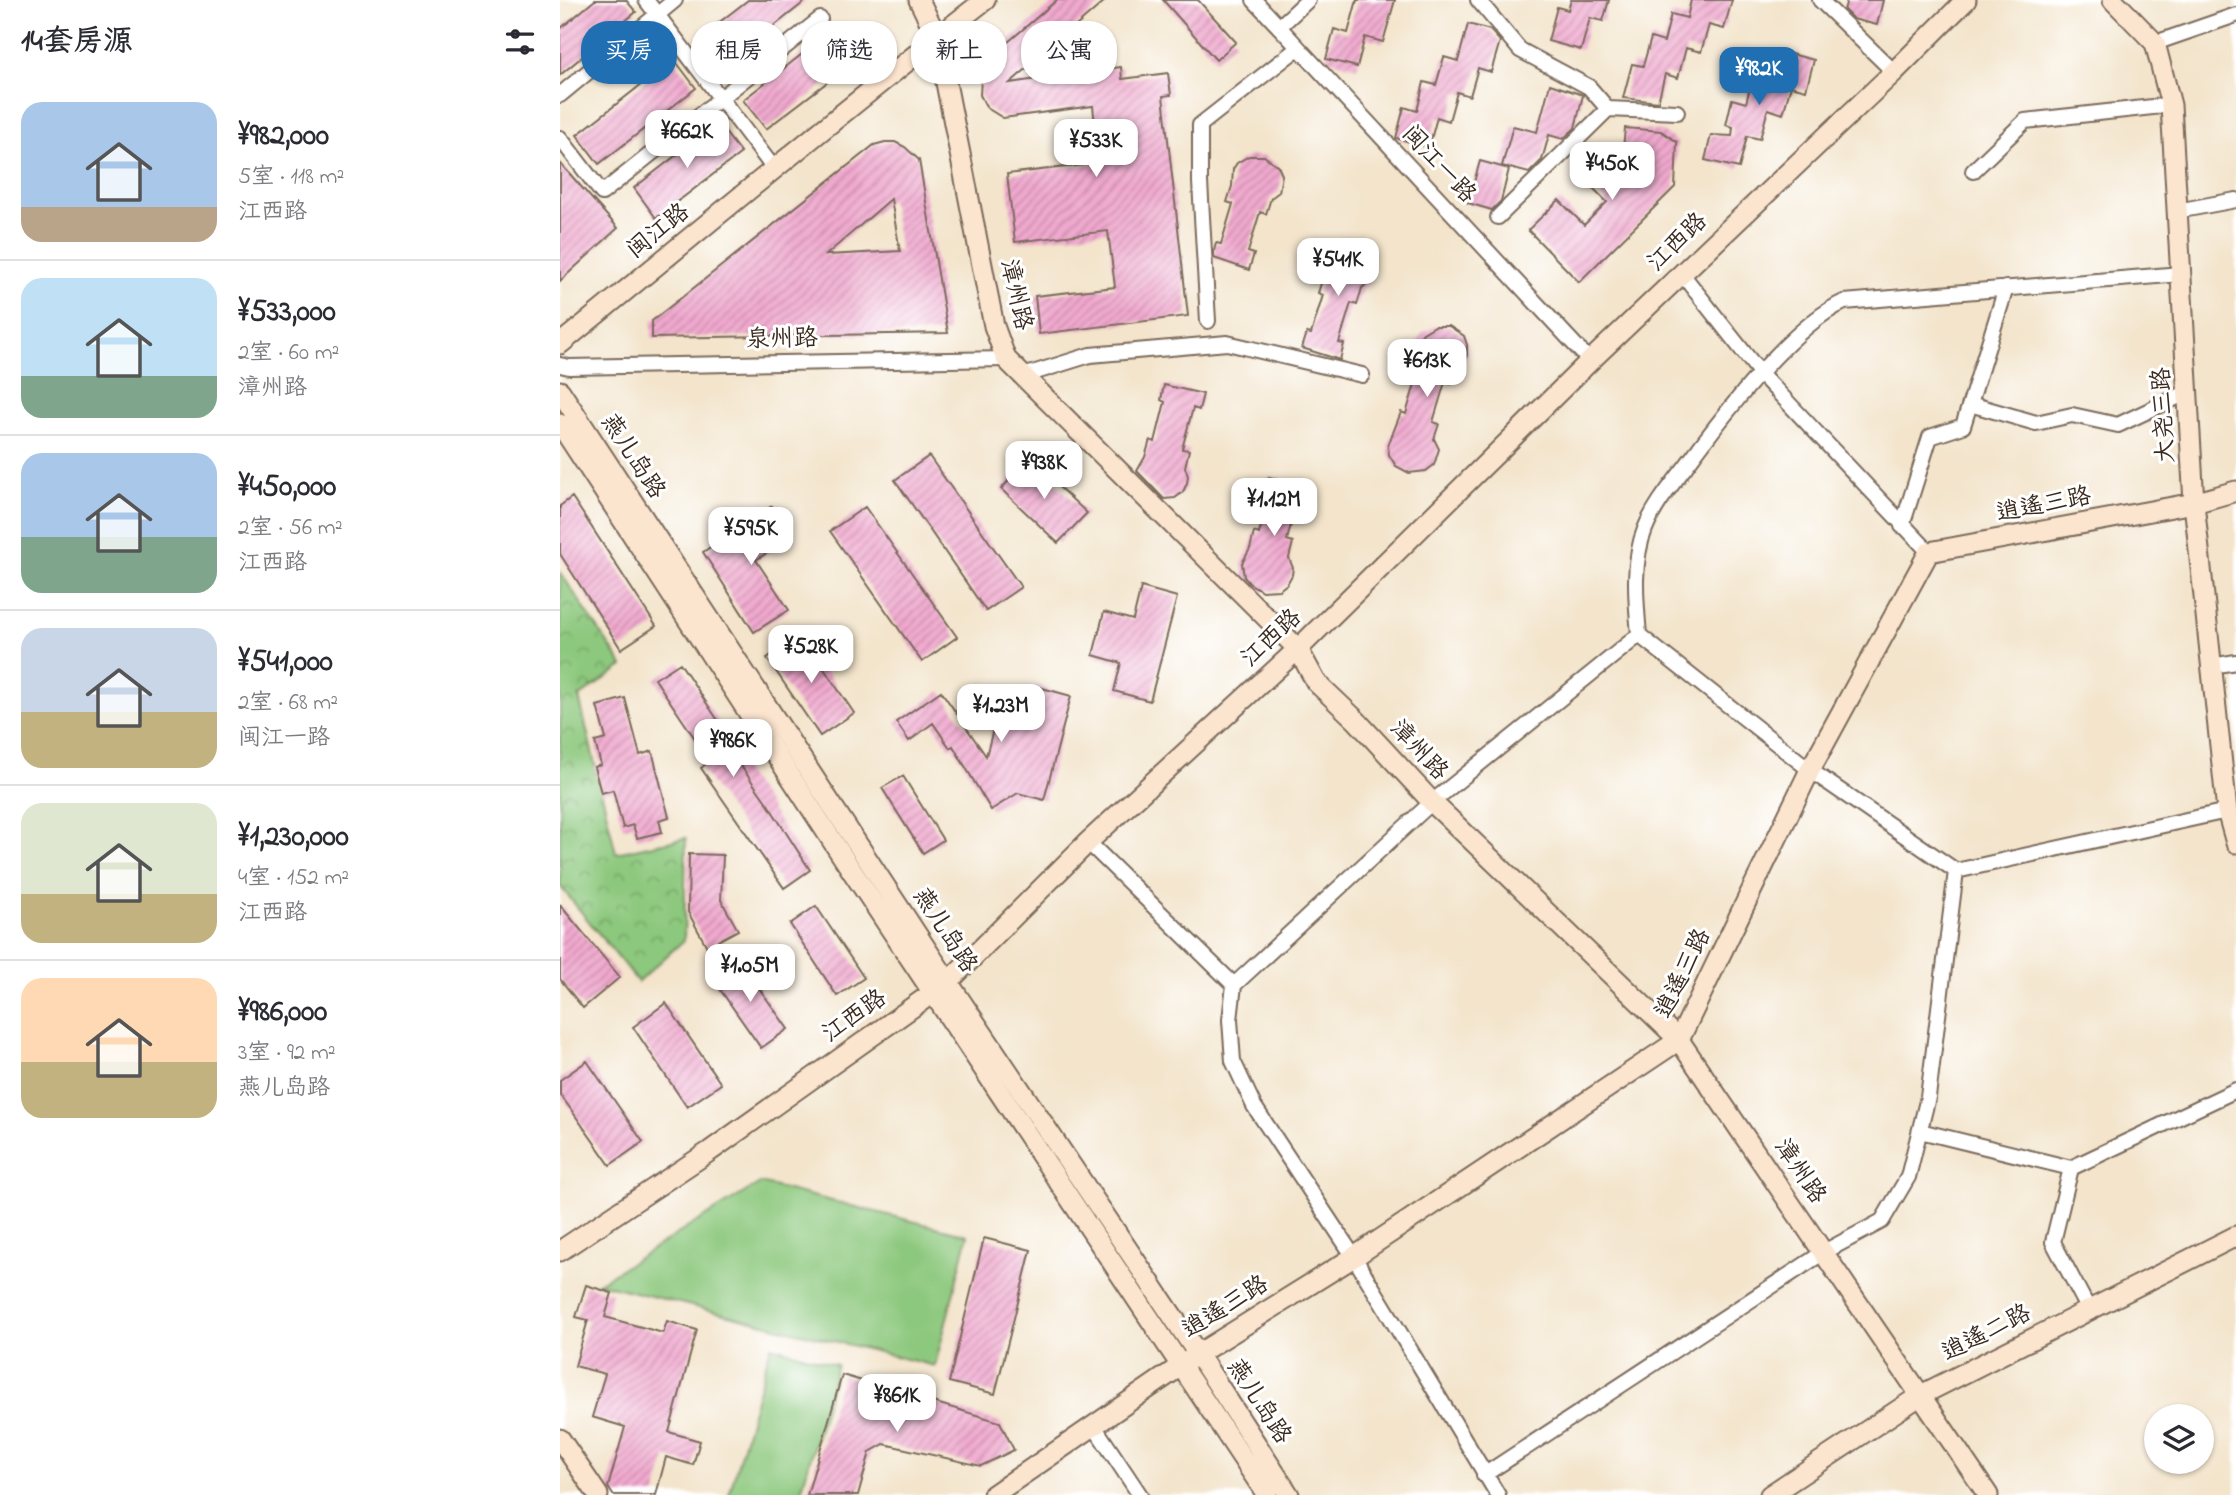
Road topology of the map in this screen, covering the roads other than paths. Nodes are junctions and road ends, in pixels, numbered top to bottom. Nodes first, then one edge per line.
1 (646, 0) edge
2 (675, 0) edge
3 (919, 0) edge
4 (985, 0) edge
5 (1254, 0) edge
6 (1308, 0) edge
7 (1478, 0) edge
8 (1820, 0) edge
9 (1966, 0) edge
10 (2113, 0) edge
11 (657, 14) junction
12 (2236, 15) edge
13 (820, 19) dead end
14 (929, 21) edge
15 (958, 21) edge
16 (1279, 27) junction
17 (2155, 43) junction
18 (1298, 48) junction
19 (911, 58) edge
20 (1894, 72) junction
21 (946, 84) edge
22 (560, 95) edge
23 (721, 99) junction
24 (2171, 105) junction
25 (1608, 109) junction
26 (1677, 112) dead end
27 (560, 138) edge
28 (775, 170) junction
29 (1973, 171) dead end
30 (2236, 200) edge
31 (2177, 211) junction
32 (1498, 217) dead end
33 (1682, 274) junction
34 (2181, 274) junction
35 (2006, 288) junction
36 (1208, 321) dead end
37 (560, 344) edge
38 (1006, 359) junction
39 (1590, 361) junction
40 (560, 365) edge
41 (1761, 374) junction
42 (1362, 375) dead end
43 (1023, 376) junction
44 (560, 391) edge
45 (2188, 392) junction
46 (1970, 404) junction
47 (560, 424) edge
48 (2236, 491) edge
49 (2194, 503) junction
50 (1902, 526) junction
51 (1929, 552) junction
52 (1639, 635) junction
53 (1298, 649) junction
54 (2236, 662) edge
55 (2212, 666) junction
56 (1810, 770) junction
57 (1433, 802) junction
58 (2227, 811) junction
59 (1088, 842) junction
60 (2236, 844) edge
61 (1956, 871) junction
62 (1234, 985) junction
63 (941, 986) junction
64 (1679, 1040) junction
65 (2236, 1090) edge
66 (1920, 1131) junction
67 (2071, 1168) junction
68 (2236, 1236) edge
69 (560, 1251) edge
70 (1824, 1252) junction
71 (1354, 1257) junction
72 (2089, 1310) junction
73 (1190, 1360) junction
74 (1921, 1395) junction
75 (1094, 1426) junction
76 (560, 1439) edge
77 (1484, 1475) junction
78 (598, 1495) edge
79 (993, 1495) edge
80 (1140, 1495) edge
81 (1267, 1495) edge
82 (1289, 1495) edge
83 (1498, 1495) edge
84 (1770, 1495) edge
85 (1988, 1495) edge

1 - 11 street
2 - 11 street
3 - 14 street, 漳州路
4 - 15 street, 闽江路
5 - 16 street, 闽江一路
6 - 16 street
7 - 25 street
8 - 20 street
9 - 20 street, 江西路
10 - 17 street, 大尧三路
11 - 22 street
11 - 23 street
12 - 17 street
13 - 23 street
16 - 18 street, 闽江一路
17 - 24 street, 大尧三路
18 - 36 street
18 - 39 street, 闽江一路
19 - 28 street, 闽江路
20 - 33 street, 江西路
21 - 38 street, 漳州路
23 - 27 street
23 - 28 street
24 - 29 street
24 - 31 street, 大尧三路
25 - 26 street
25 - 32 street
28 - 37 street, 闽江路
30 - 31 street
31 - 34 street, 大尧三路
33 - 39 street, 江西路
33 - 41 street
34 - 35 street
34 - 45 street, 大尧三路
35 - 41 street
35 - 46 street
38 - 40 street, 泉州路
38 - 43 street, 漳州路
39 - 53 street, 江西路
41 - 50 street
41 - 52 street
42 - 43 street
43 - 53 street, 漳州路
44 - 63 street, 燕儿岛路
45 - 46 street
45 - 49 street, 大尧三路
46 - 50 street
47 - 63 street, 燕儿岛路
48 - 49 street, 逍遥三路
49 - 51 street, 逍遥三路
49 - 55 street, 大尧三路
50 - 51 street
51 - 56 street, 逍遥三路
52 - 56 street
52 - 57 street
53 - 57 street, 漳州路
53 - 59 street, 江西路
54 - 55 street
55 - 58 street, 大尧三路
56 - 61 street
56 - 64 street, 逍遥三路
57 - 62 street
57 - 64 street, 漳州路
58 - 60 street, 大尧三路
58 - 61 street
59 - 62 street
59 - 63 street, 江西路
61 - 66 street
62 - 71 street
63 - 69 street, 江西路
63 - 73 street, 燕儿岛路
64 - 70 street, 漳州路
64 - 71 street, 逍遥三路
65 - 67 street
66 - 67 street
66 - 70 street
67 - 72 street
68 - 72 street, 逍遥二路
70 - 74 street, 漳州路
70 - 77 street
71 - 73 street, 逍遥三路
71 - 77 street
72 - 74 street, 逍遥二路
73 - 75 street, 逍遥三路
73 - 81 street, 燕儿岛路
73 - 82 street, 燕儿岛路
74 - 84 street, 逍遥二路
74 - 85 street, 漳州路
75 - 79 street, 逍遥三路
75 - 80 street
76 - 78 street
77 - 83 street

